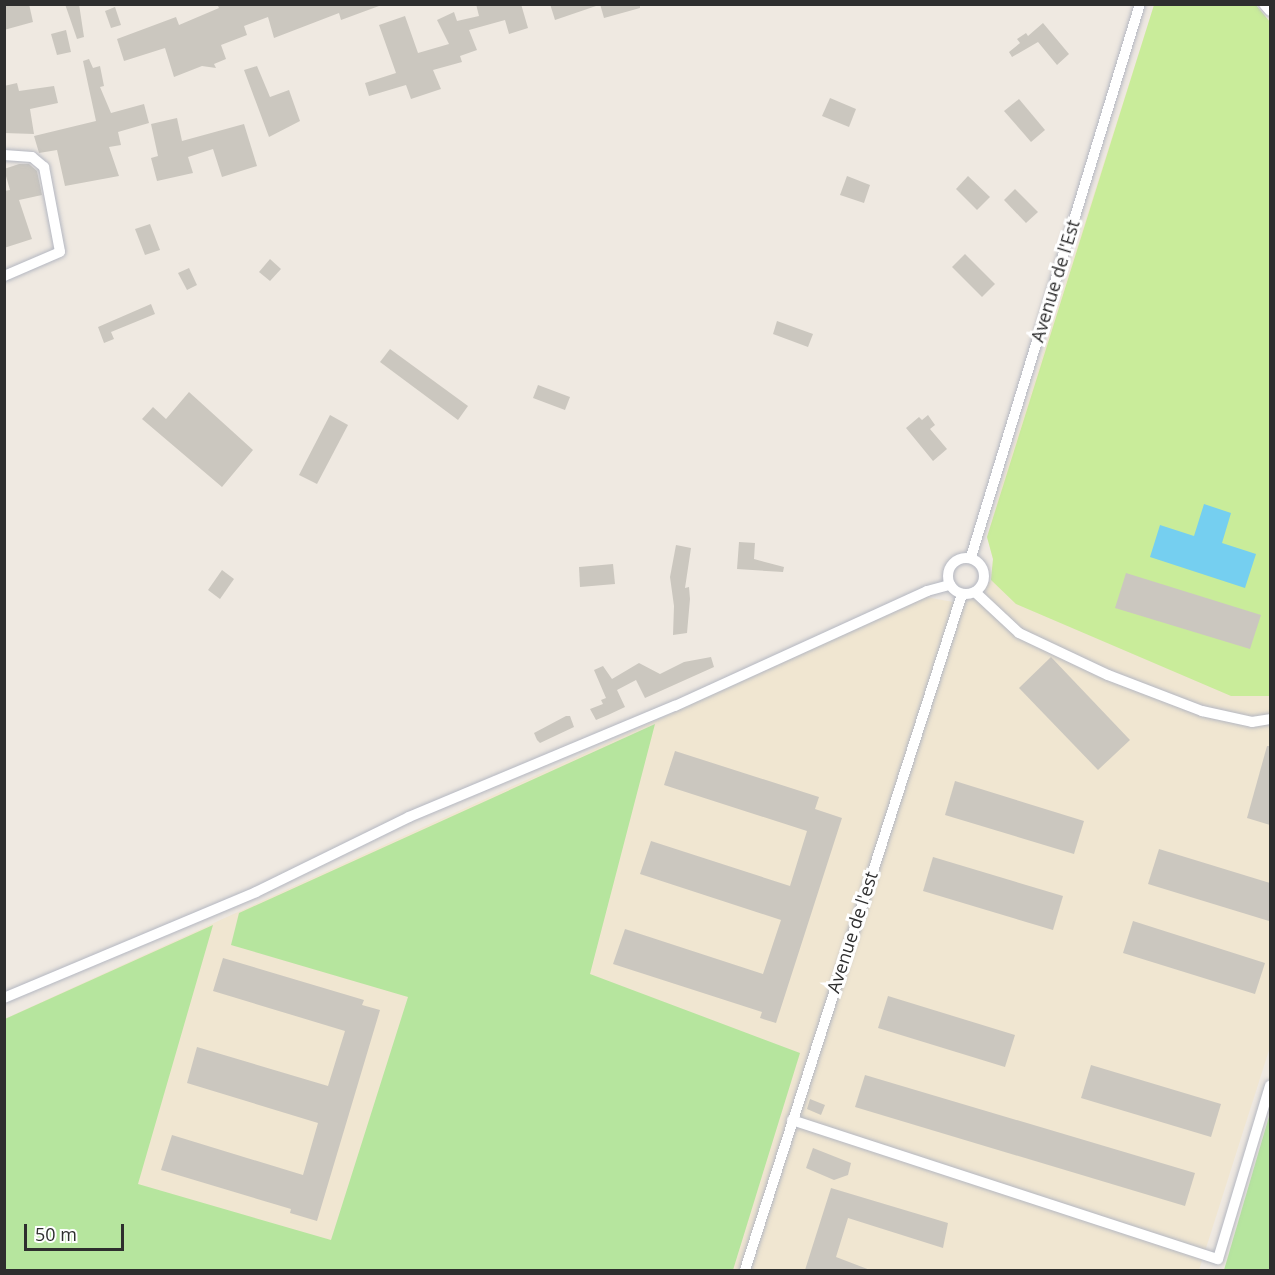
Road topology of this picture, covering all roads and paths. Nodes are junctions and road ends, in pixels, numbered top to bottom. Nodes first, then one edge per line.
1 (1140, 4) edge
2 (1264, 4) edge
3 (1270, 11) edge
4 (4, 154) edge
5 (4, 276) edge
6 (971, 557) junction
7 (950, 585) junction
8 (975, 592) junction
9 (962, 594) junction
10 (1270, 719) edge
11 (4, 998) edge
12 (1270, 1086) edge
13 (792, 1120) junction
14 (745, 1270) edge

1 - 6 street, Avenue de l'Est
2 - 3 street
4 - 5 street
6 - 7 street
6 - 8 street
7 - 9 street
7 - 11 street
8 - 9 street
8 - 10 street
9 - 13 street, Avenue de l'est
12 - 13 street
13 - 14 street, Avenue de l'est

